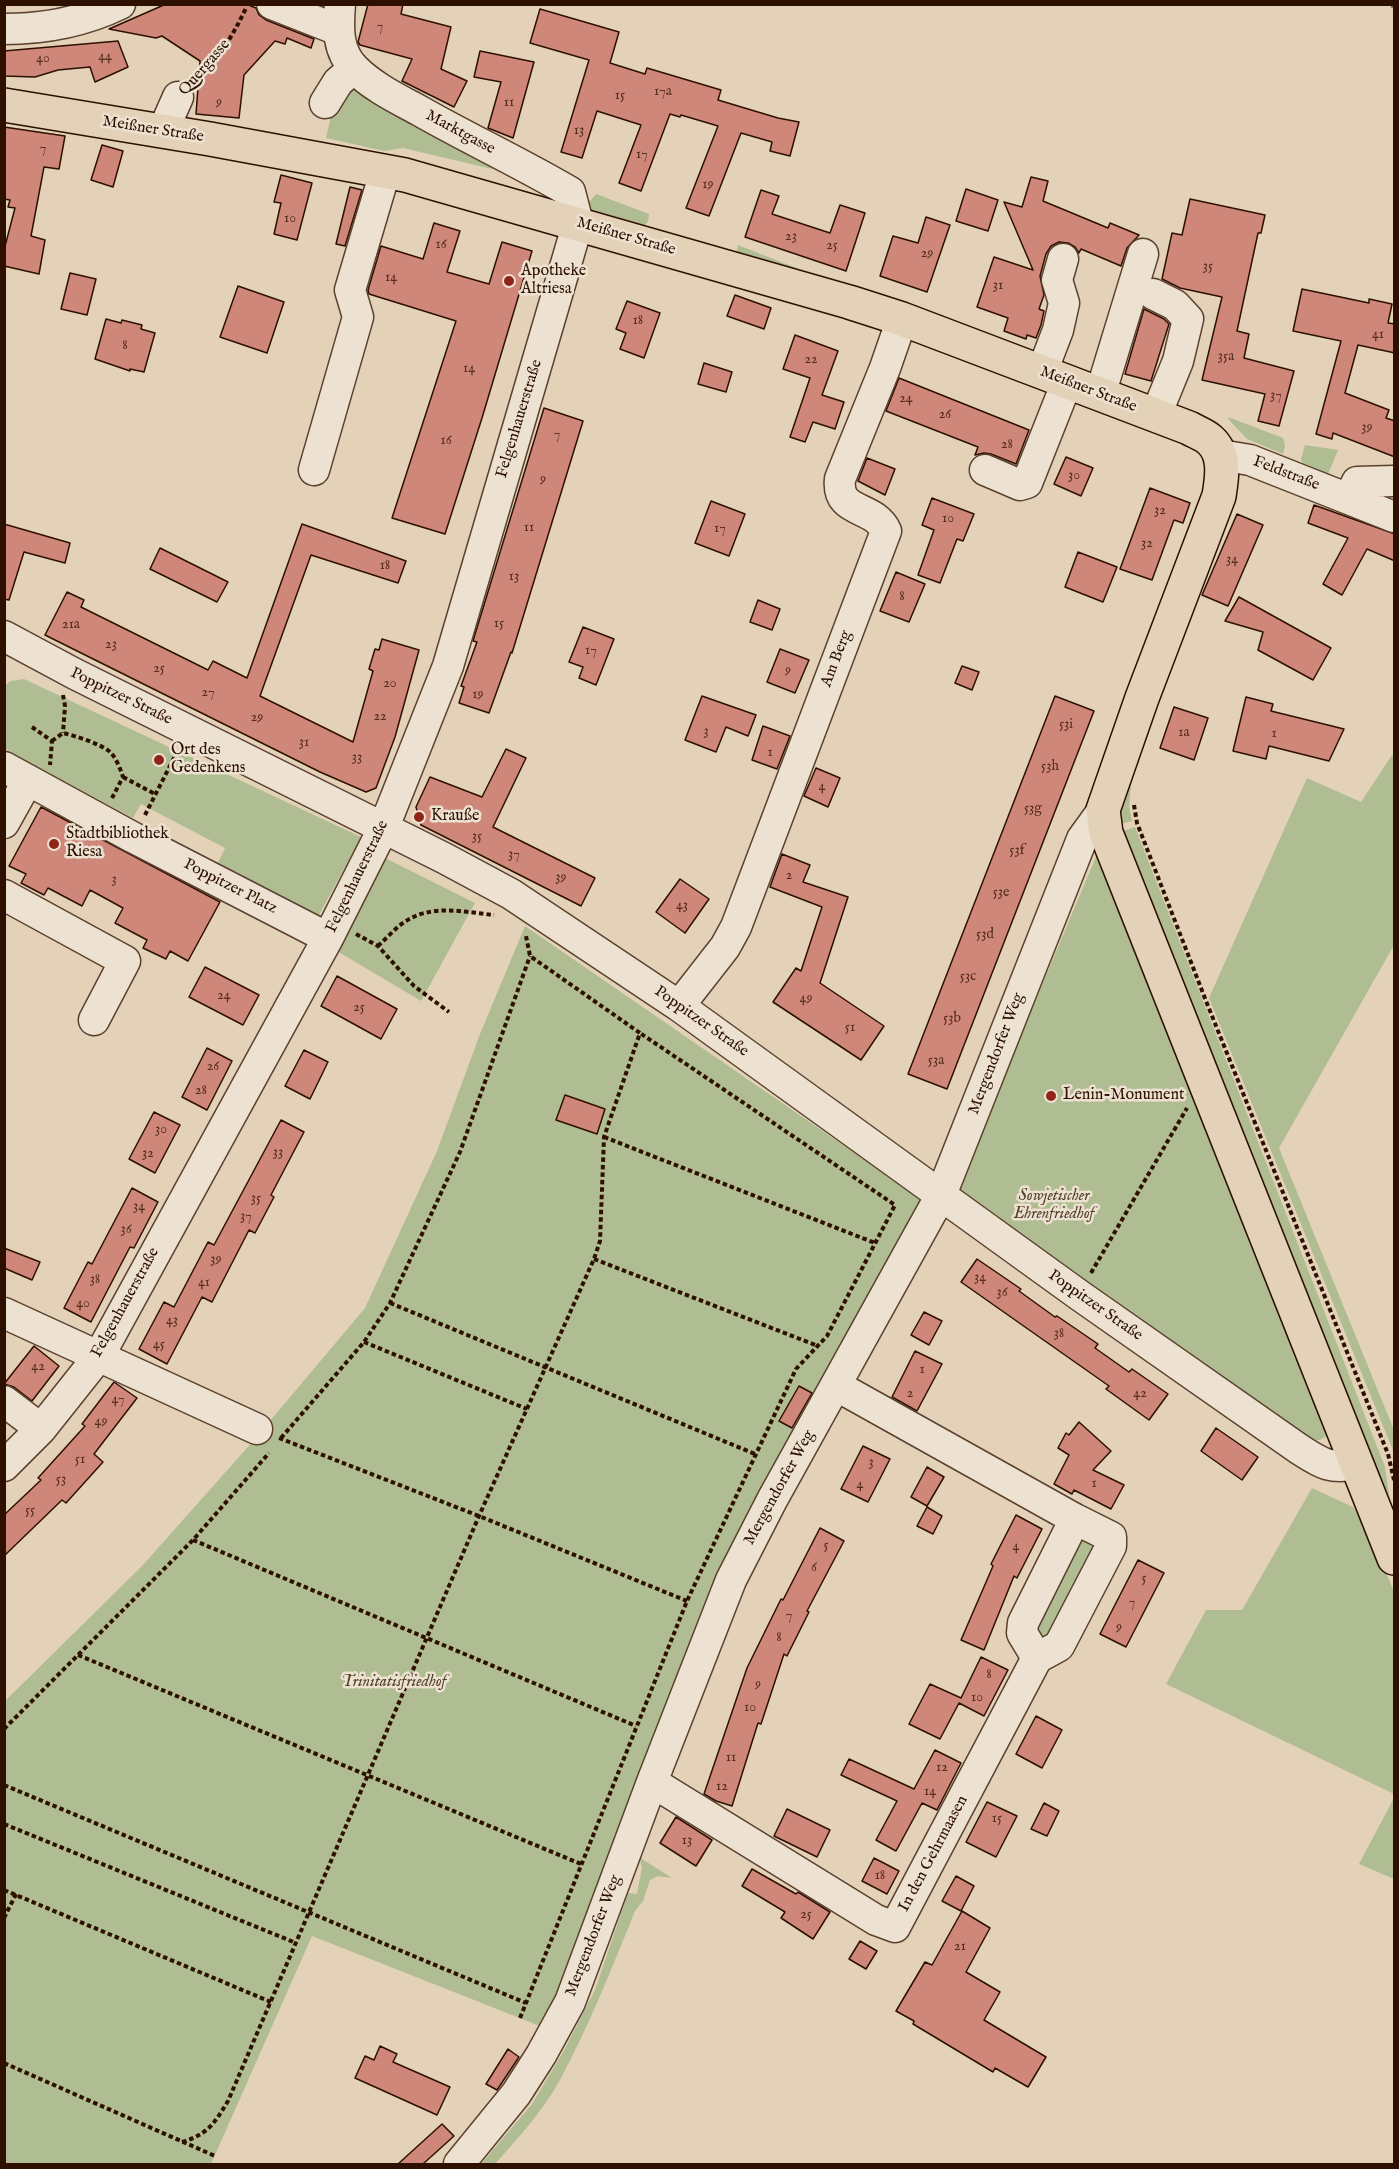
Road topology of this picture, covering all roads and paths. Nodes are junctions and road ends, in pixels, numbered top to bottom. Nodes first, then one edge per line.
1 (120, 4) edge
2 (248, 4) edge
3 (272, 4) edge
4 (339, 25) edge
5 (4, 29) edge
6 (354, 68) junction
7 (178, 97) joint
8 (325, 103) dead end
9 (4, 105) edge
10 (163, 131) junction
11 (385, 172) junction
12 (578, 223) junction
13 (1143, 254) dead end
14 (1063, 259) dead end
15 (1153, 294) dead end
16 (902, 320) junction
17 (1054, 377) junction
18 (1100, 394) junction
19 (1156, 415) junction
20 (1220, 455) junction
21 (314, 470) dead end
22 (985, 470) dead end
23 (1395, 481) edge
24 (1349, 498) junction
25 (1395, 517) edge
26 (6, 642) edge
27 (75, 674) junction
28 (32, 727) dead end
29 (188, 730) junction
30 (63, 733) junction
31 (52, 741) junction
32 (123, 777) junction
33 (24, 778) edge
34 (155, 794) junction
35 (1103, 810) junction
36 (101, 820) junction
37 (4, 823) edge
38 (1137, 823) dead end
39 (384, 827) junction
40 (134, 838) junction
41 (4, 895) edge
42 (504, 904) junction
43 (333, 929) junction
44 (378, 946) junction
45 (530, 956) junction
46 (679, 1006) junction
47 (449, 1012) dead end
48 (94, 1020) dead end
49 (640, 1033) junction
50 (1203, 1079) junction
51 (604, 1137) junction
52 (941, 1195) junction
53 (875, 1243) junction
54 (594, 1259) junction
55 (1079, 1295) junction
56 (390, 1303) junction
57 (4, 1313) edge
58 (364, 1342) junction
59 (818, 1346) junction
60 (99, 1356) junction
61 (545, 1368) junction
62 (837, 1386) junction
63 (4, 1401) edge
64 (527, 1409) junction
65 (41, 1429) junction
66 (269, 1434) junction
67 (755, 1454) junction
68 (8, 1456) edge
69 (1357, 1464) junction
70 (1395, 1483) edge
71 (479, 1516) junction
72 (1075, 1519) junction
73 (193, 1540) junction
74 (1395, 1558) edge
75 (687, 1600) junction
76 (427, 1637) junction
77 (78, 1655) junction
78 (1037, 1658) junction
79 (636, 1726) junction
80 (4, 1729) edge
81 (368, 1775) junction
82 (652, 1782) junction
83 (4, 1785) edge
84 (4, 1824) edge
85 (581, 1864) junction
86 (4, 1890) edge
87 (16, 1894) junction
88 (310, 1912) junction
89 (4, 1918) edge
90 (296, 1943) junction
91 (271, 2002) junction
92 (526, 2003) junction
93 (520, 2018) dead end
94 (4, 2063) edge
95 (182, 2142) junction
96 (215, 2157) dead end
97 (459, 2164) edge

1 - 5 street
2 - 7 path, Quergasse
3 - 4 street
4 - 6 street, Marktgasse
6 - 8 street
6 - 12 street, Marktgasse
7 - 10 street, Quergasse
9 - 10 main road, Meißner Straße
10 - 11 main road, Meißner Straße
11 - 12 main road, Meißner Straße
11 - 21 street
12 - 16 main road, Meißner Straße
12 - 39 street, Felgenhauerstraße
13 - 18 street
14 - 17 street
15 - 19 street
16 - 17 main road, Meißner Straße
16 - 46 street, Am Berg
17 - 18 main road, Meißner Straße
17 - 22 street
18 - 19 main road, Meißner Straße
19 - 20 main road, Meißner Straße
20 - 24 street, Feldstraße
20 - 35 main road
23 - 24 street
24 - 25 street, Feldstraße
26 - 27 street, Poppitzer Straße
27 - 29 street, Poppitzer Straße
27 - 30 path
28 - 31 path
29 - 34 path
29 - 39 street, Poppitzer Straße
30 - 31 path
30 - 32 path
31 - 33 path
32 - 34 path
32 - 36 path
33 - 36 street, Poppitzer Platz
33 - 37 street
34 - 40 path
35 - 50 main road
35 - 52 street, Mergendorfer Weg
36 - 40 street, Poppitzer Platz
38 - 70 path
39 - 42 street, Poppitzer Straße
39 - 43 street, Felgenhauerstraße
40 - 43 street, Poppitzer Platz
41 - 48 street
42 - 44 path
42 - 45 path
42 - 46 street, Poppitzer Straße
43 - 44 path
43 - 60 street, Felgenhauerstraße
44 - 47 path
45 - 49 path
45 - 56 path
46 - 52 street, Poppitzer Straße
49 - 51 path
49 - 53 path
50 - 55 path
50 - 69 main road
51 - 53 path
51 - 54 path
52 - 55 street, Poppitzer Straße
52 - 62 street, Mergendorfer Weg
53 - 59 path
54 - 59 path
54 - 61 path
55 - 69 street, Poppitzer Straße
56 - 58 path
56 - 61 path
57 - 60 street
58 - 64 path
58 - 66 path
59 - 67 path
60 - 65 street, Felgenhauerstraße
60 - 66 street
61 - 64 path
61 - 67 path
62 - 72 street, In den Gehrmaasen
62 - 82 street, Mergendorfer Weg
63 - 65 street
64 - 71 path
65 - 68 street, Felgenhauerstraße
66 - 71 path
66 - 73 path
67 - 75 path
69 - 74 main road
71 - 75 path
71 - 76 path
72 - 78 street
72 - 78 street, In den Gehrmaasen
73 - 76 path
73 - 77 path
75 - 79 path
76 - 79 path
76 - 81 path
77 - 80 path
77 - 81 path
78 - 82 street, In den Gehrmaasen
79 - 85 path
81 - 85 path
81 - 88 path
82 - 97 street, Mergendorfer Weg
83 - 88 path
84 - 90 path
85 - 92 path
86 - 87 path
87 - 89 path
87 - 91 path
88 - 90 path
88 - 92 path
90 - 91 path
91 - 95 path
92 - 93 path
94 - 95 path
95 - 96 path

